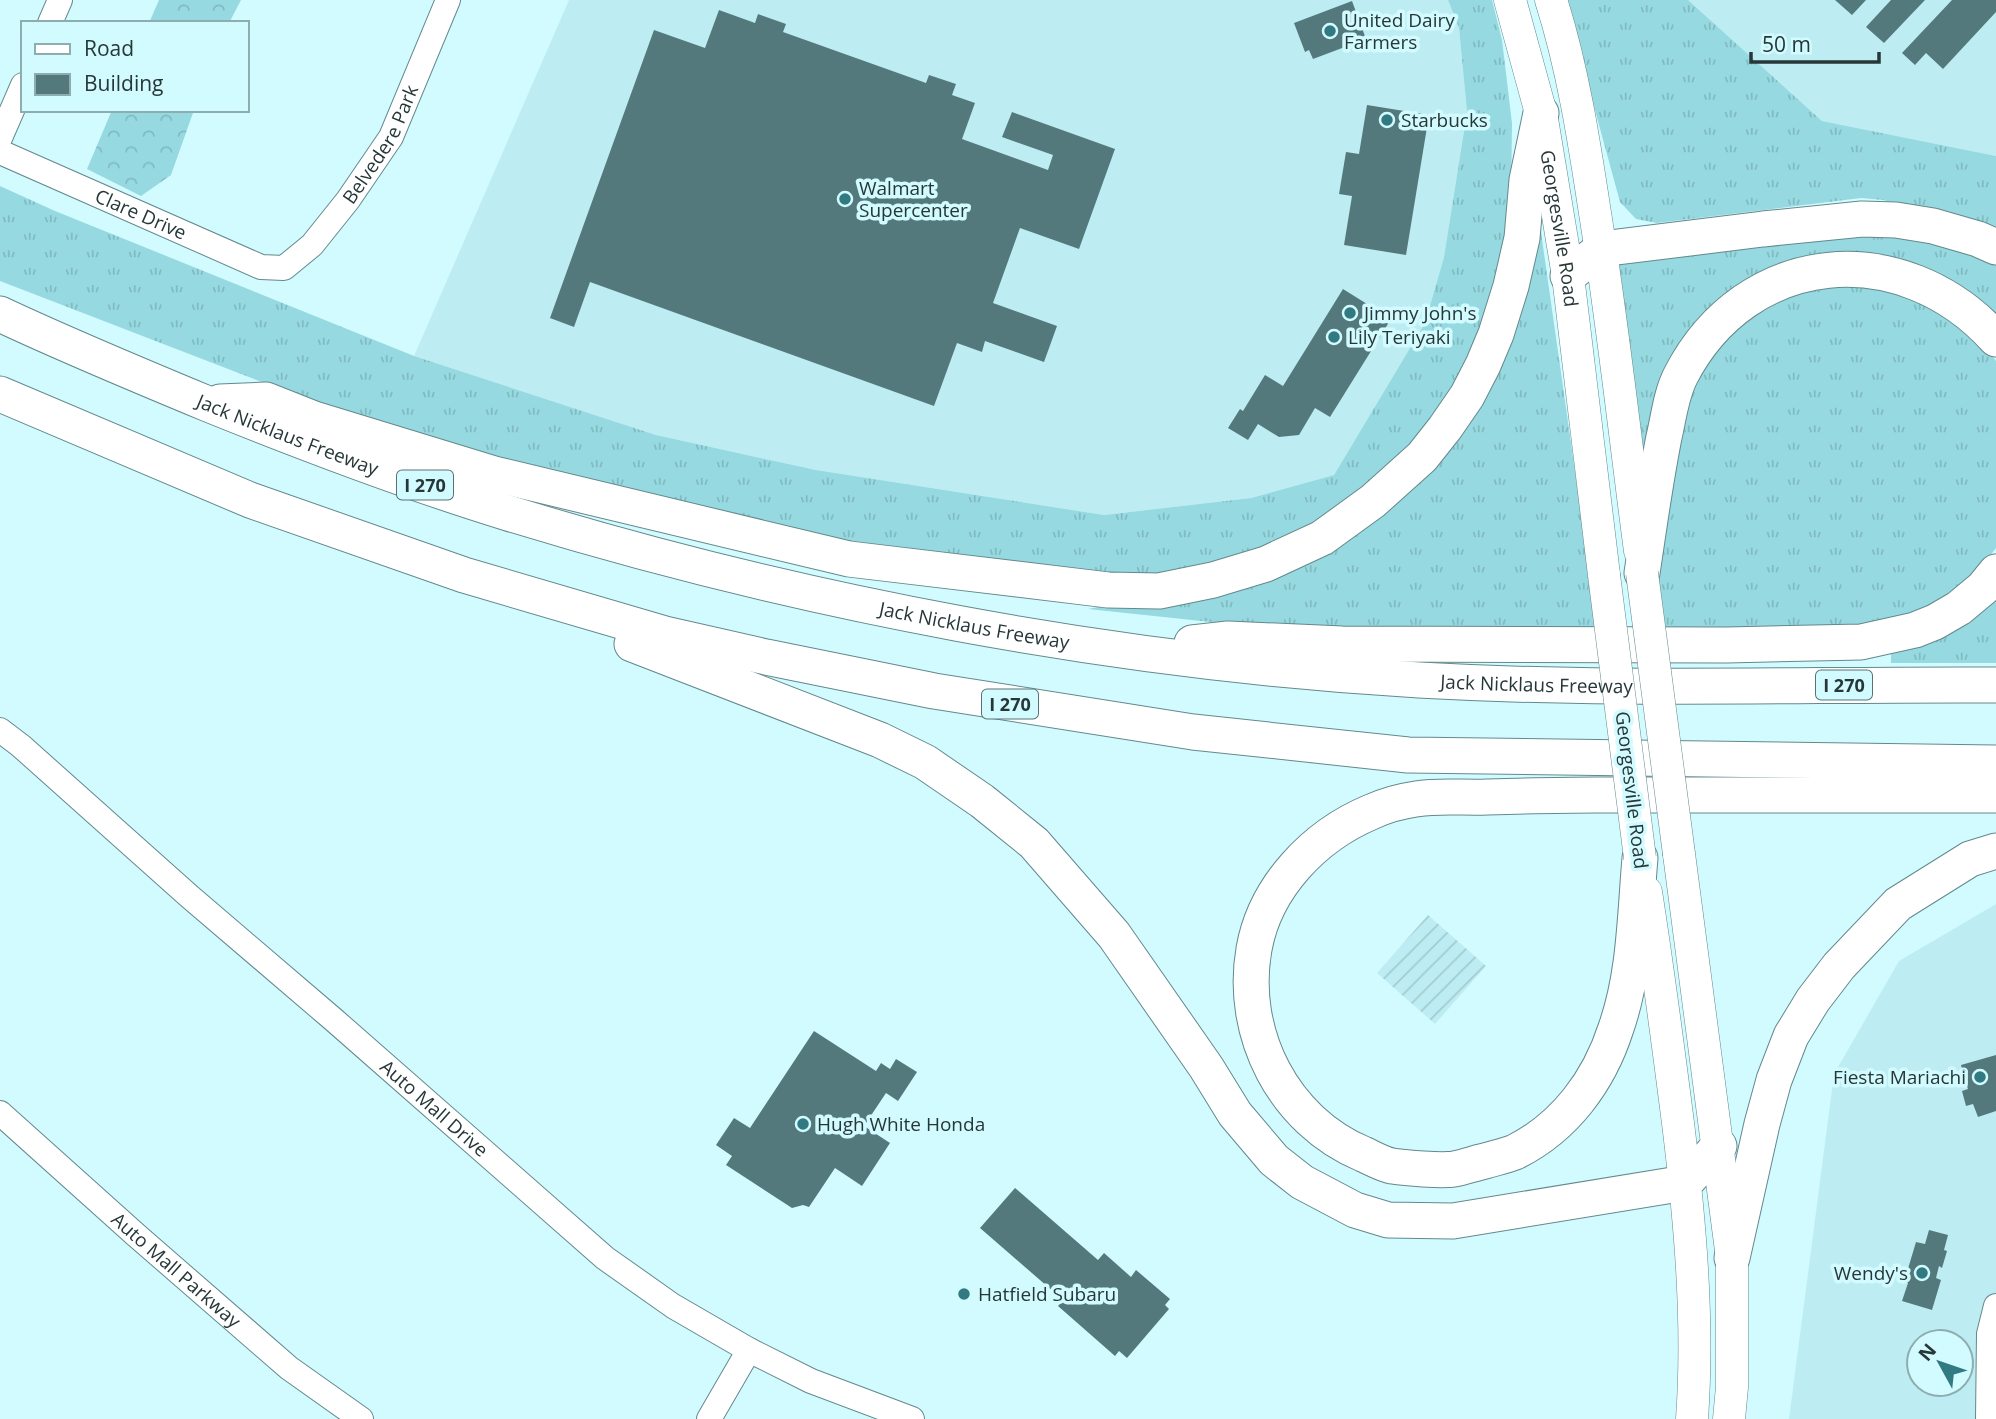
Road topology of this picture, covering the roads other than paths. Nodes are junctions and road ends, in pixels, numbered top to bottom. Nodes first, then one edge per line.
1 (60, 0) edge
2 (448, 0) edge
3 (1510, 0) edge
4 (1551, 0) edge
5 (51, 21) edge
6 (21, 90) edge
7 (1541, 113) junction
8 (0, 138) edge
9 (0, 152) edge
10 (1996, 247) edge
11 (1601, 249) junction
12 (284, 268) joint
13 (1568, 275) junction
14 (0, 314) edge
15 (1996, 339) edge
16 (0, 394) edge
17 (206, 403) junction
18 (1996, 572) edge
19 (1642, 573) junction
20 (464, 575) junction
21 (1126, 651) junction
22 (1996, 685) edge
23 (0, 730) edge
24 (1996, 763) edge
25 (1996, 795) edge
26 (1996, 850) edge
27 (1640, 858) junction
28 (0, 1113) edge
29 (1719, 1146) junction
30 (1685, 1183) junction
31 (1732, 1258) junction
32 (1996, 1306) edge
33 (749, 1350) junction
34 (361, 1419) edge
35 (709, 1419) edge
36 (912, 1419) edge
37 (1692, 1419) edge
38 (1729, 1419) edge
39 (1988, 1419) edge

1 - 5 street
2 - 12 street, Belvedere Park
3 - 7 main road, Georgesville Road
4 - 11 main road, Georgesville Road
6 - 8 street
7 - 13 main road, Georgesville Road
7 - 17 highway
9 - 12 street, Clare Drive
10 - 11 highway
11 - 13 highway
11 - 19 main road, Georgesville Road
13 - 27 main road, Georgesville Road, bridge
14 - 17 highway, Jack Nicklaus Freeway / I 270
15 - 19 highway
16 - 20 highway, I 270
17 - 21 highway, Jack Nicklaus Freeway / I 270
18 - 21 highway
19 - 29 main road, Georgesville Road, bridge
20 - 24 highway, I 270
20 - 30 highway
21 - 22 highway, Jack Nicklaus Freeway / I 270
23 - 33 street, Auto Mall Drive
25 - 27 highway
26 - 31 highway
27 - 30 main road, Georgesville Road
28 - 34 street, Auto Mall Parkway
29 - 30 highway
29 - 31 main road, Georgesville Road
30 - 37 main road, Georgesville Road
31 - 38 main road, Georgesville Road
32 - 39 street
33 - 35 street
33 - 36 street, Auto Mall Drive

